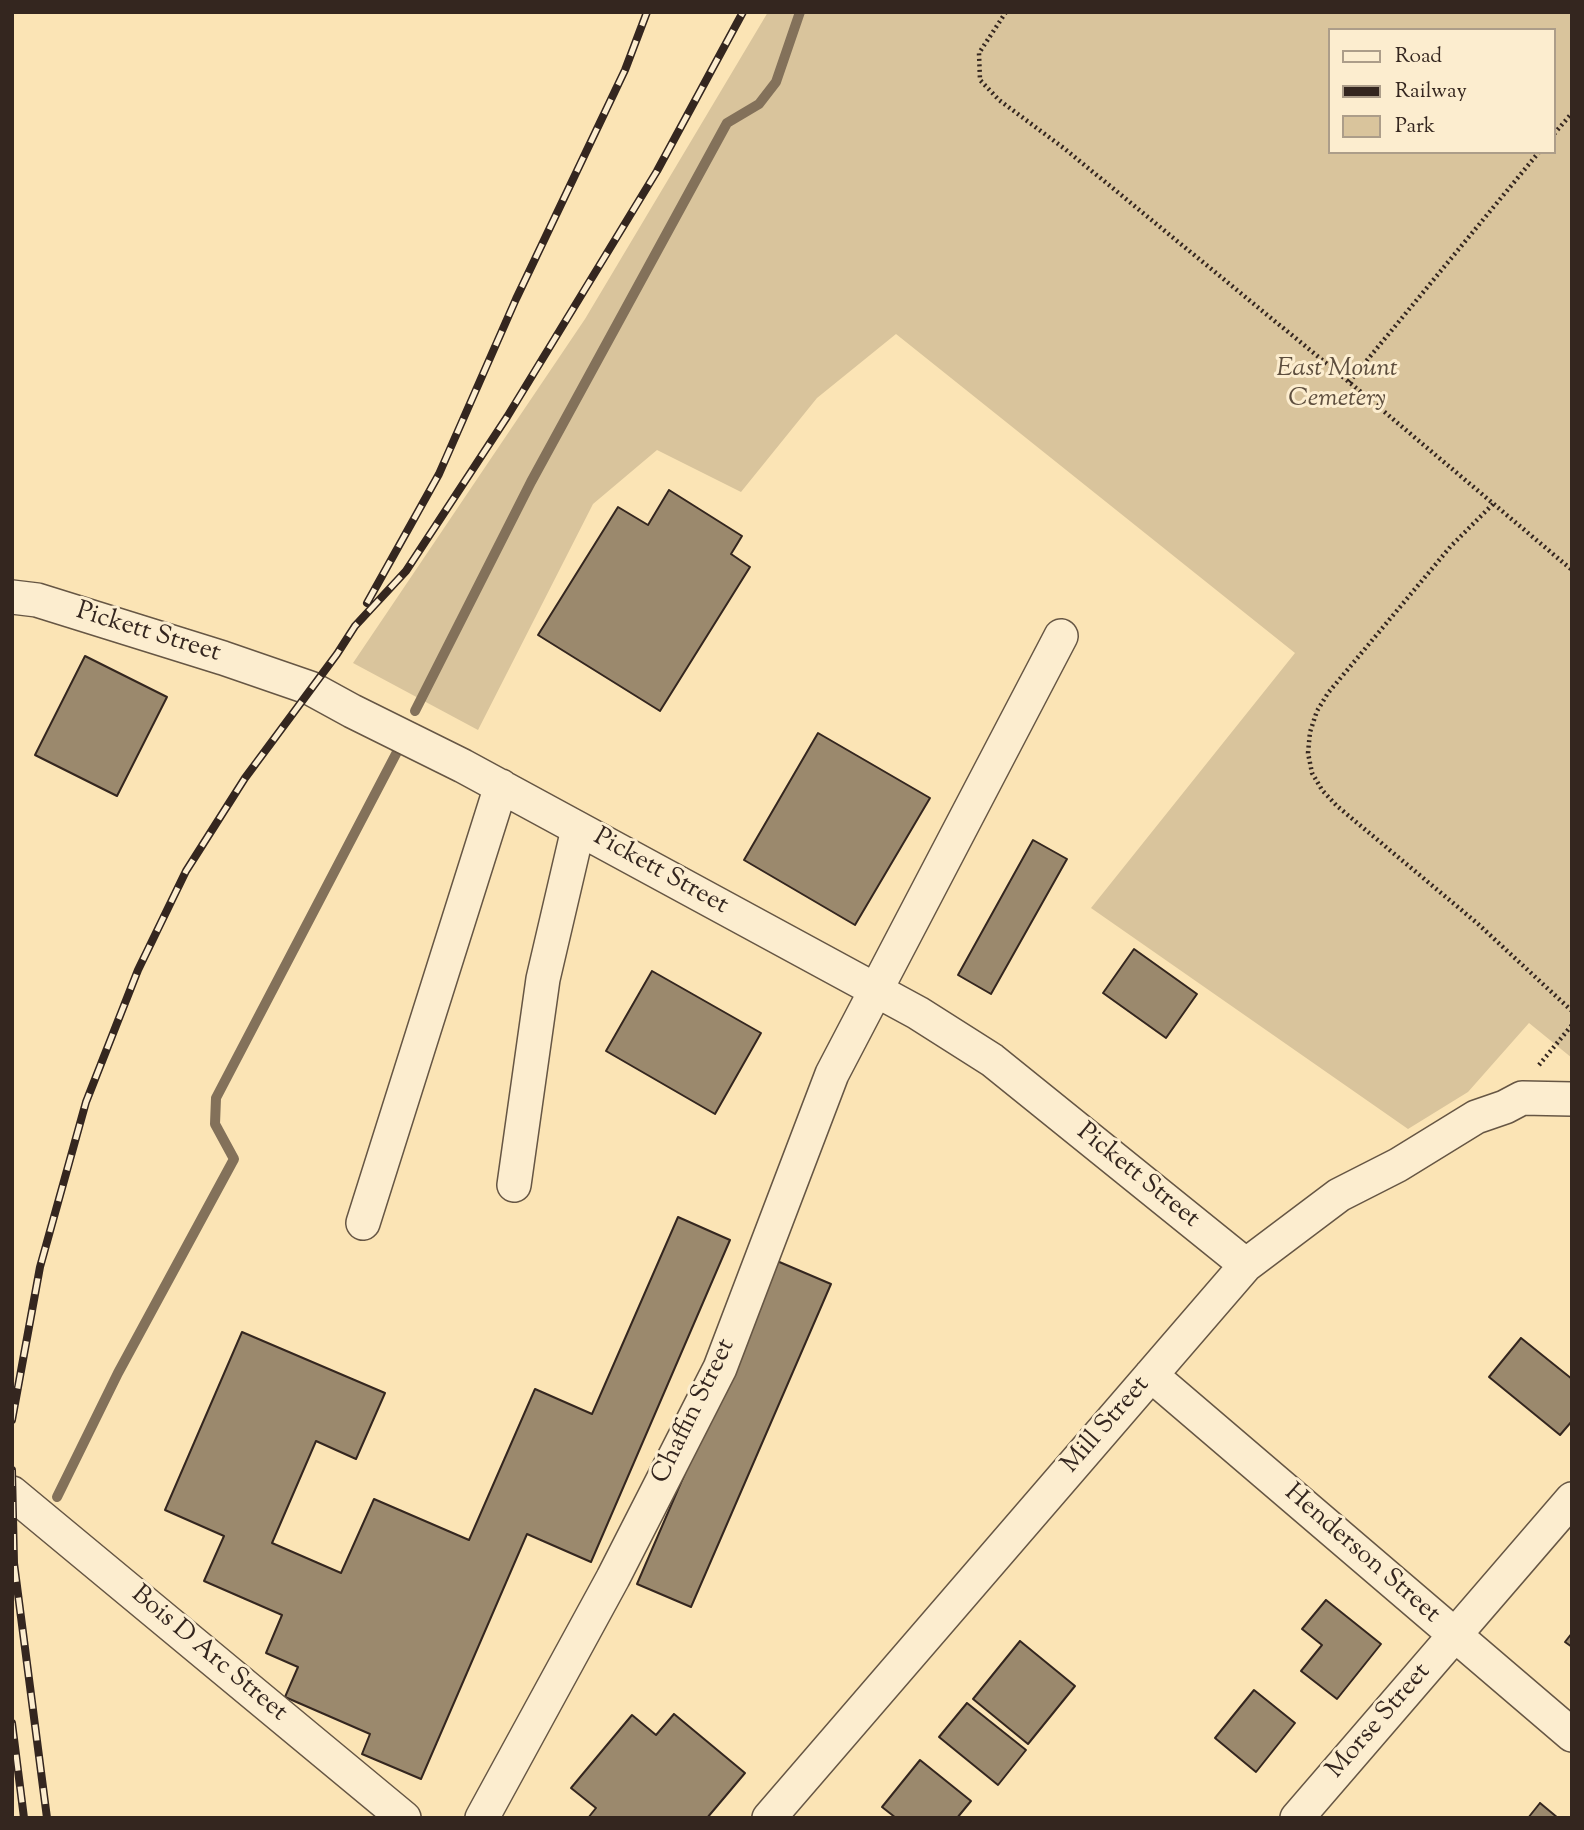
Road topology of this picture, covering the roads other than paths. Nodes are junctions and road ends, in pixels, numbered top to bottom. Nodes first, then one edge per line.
1 (12, 597) edge
2 (1061, 636) dead end
3 (501, 786) junction
4 (578, 829) junction
5 (876, 991) junction
6 (1572, 1099) edge
7 (514, 1185) dead end
8 (363, 1223) dead end
9 (1246, 1265) junction
10 (1151, 1375) junction
11 (12, 1493) edge
12 (1572, 1499) edge
13 (1455, 1635) junction
14 (1572, 1735) edge
15 (404, 1818) edge
16 (482, 1818) edge
17 (769, 1818) edge
18 (1297, 1818) edge

1 - 3 street, Pickett Street
2 - 5 street, Chaffin Street
3 - 4 street, Pickett Street
3 - 8 street
4 - 5 street, Pickett Street
4 - 7 street
5 - 9 street, Pickett Street
5 - 16 street, Chaffin Street
6 - 9 street, Mill Street
9 - 10 street, Mill Street
10 - 13 street, Henderson Street
10 - 17 street, Mill Street
11 - 15 street, Bois D Arc Street
12 - 13 street, Morse Street
13 - 14 street, Henderson Street
13 - 18 street, Morse Street

